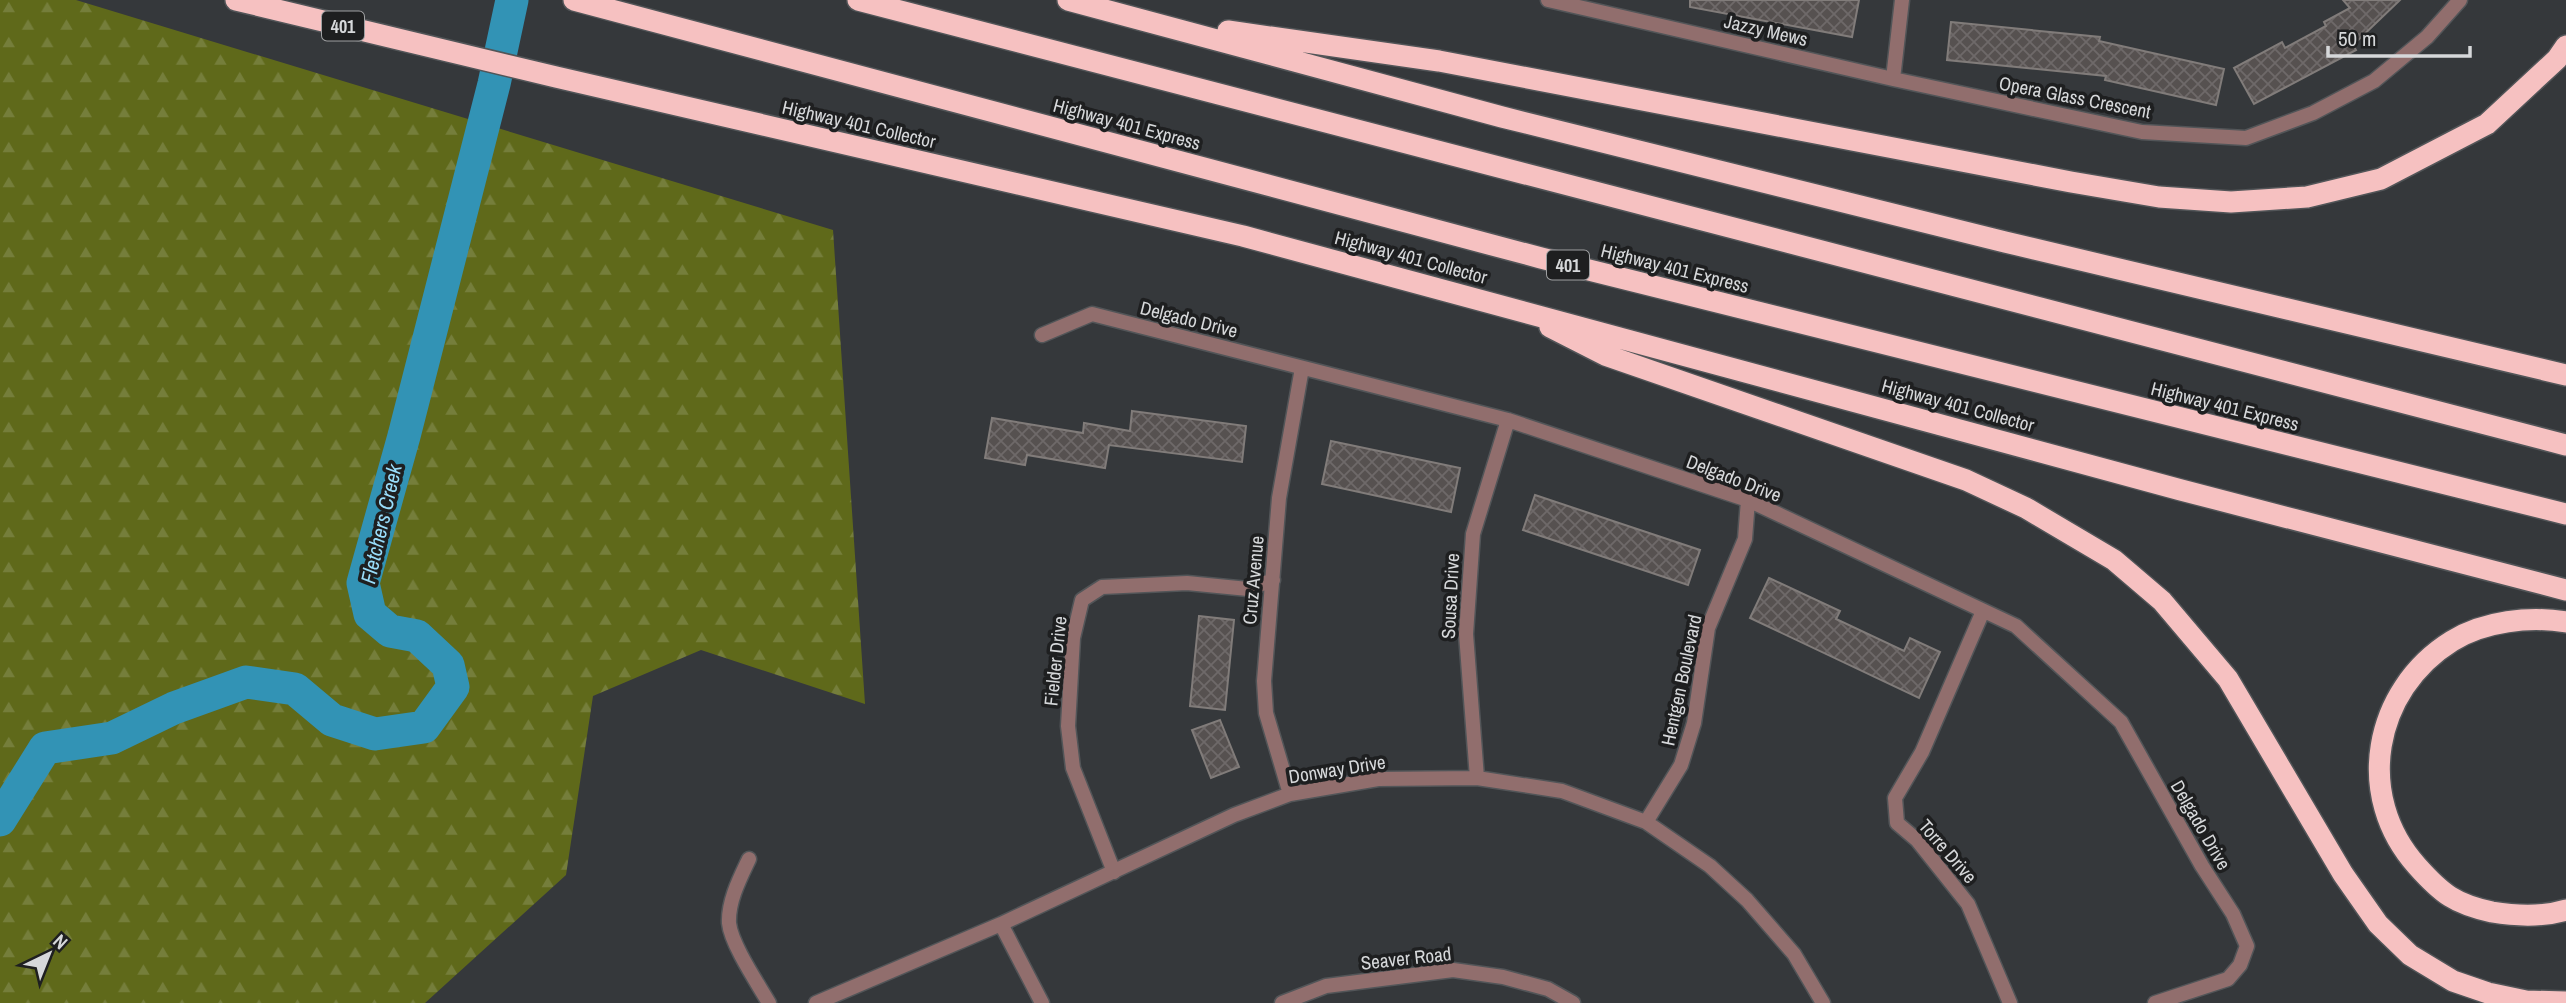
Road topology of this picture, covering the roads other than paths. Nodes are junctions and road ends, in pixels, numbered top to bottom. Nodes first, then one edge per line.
1 (236, 0) edge
2 (574, 0) edge
3 (858, 0) edge
4 (1069, 0) edge
5 (1548, 0) edge
6 (1902, 0) edge
7 (2460, 0) edge
8 (1137, 18) junction
9 (2566, 46) edge
10 (1893, 79) junction
11 (1514, 308) junction
12 (1042, 335) dead end
13 (2566, 365) edge
14 (2539, 367) junction
15 (1302, 368) junction
16 (2566, 375) edge
17 (1508, 420) junction
18 (2566, 445) edge
19 (1748, 500) junction
20 (2566, 514) edge
21 (1272, 580) junction
22 (2566, 590) edge
23 (1983, 611) junction
24 (2566, 621) edge
25 (1477, 778) junction
26 (1290, 794) junction
27 (1646, 822) junction
28 (749, 859) dead end
29 (1114, 872) junction
30 (2566, 910) edge
31 (1001, 924) junction
32 (2566, 1002) edge
33 (769, 1003) edge
34 (816, 1003) edge
35 (1042, 1003) edge
36 (1282, 1003) edge
37 (1573, 1003) edge
38 (1822, 1003) edge
39 (2010, 1003) edge
40 (2155, 1003) edge

1 - 11 highway, Highway 401 Collector / 401
2 - 20 highway, Highway 401 Express / 401
3 - 18 highway
4 - 8 highway
5 - 10 street, Jazzy Mews
6 - 10 street
7 - 10 street, Opera Glass Crescent
8 - 9 highway
8 - 14 highway
11 - 22 highway, Highway 401 Collector / 401
11 - 32 highway
12 - 15 street, Delgado Drive
13 - 14 highway
14 - 16 highway
15 - 17 street, Delgado Drive
15 - 21 street, Cruz Avenue
17 - 19 street, Delgado Drive
17 - 25 street, Sousa Drive
19 - 23 street, Delgado Drive
19 - 27 street, Hentgen Boulevard
21 - 26 street, Cruz Avenue
21 - 29 street, Fielder Drive
23 - 39 street, Torre Drive
23 - 40 street, Delgado Drive
24 - 30 highway
25 - 26 street, Donway Drive
25 - 27 street, Donway Drive
26 - 29 street, Donway Drive
27 - 38 street, Donway Drive
28 - 33 street
29 - 31 street, Donway Drive
31 - 34 street, Donway Drive
31 - 35 street
36 - 37 street, Seaver Road

